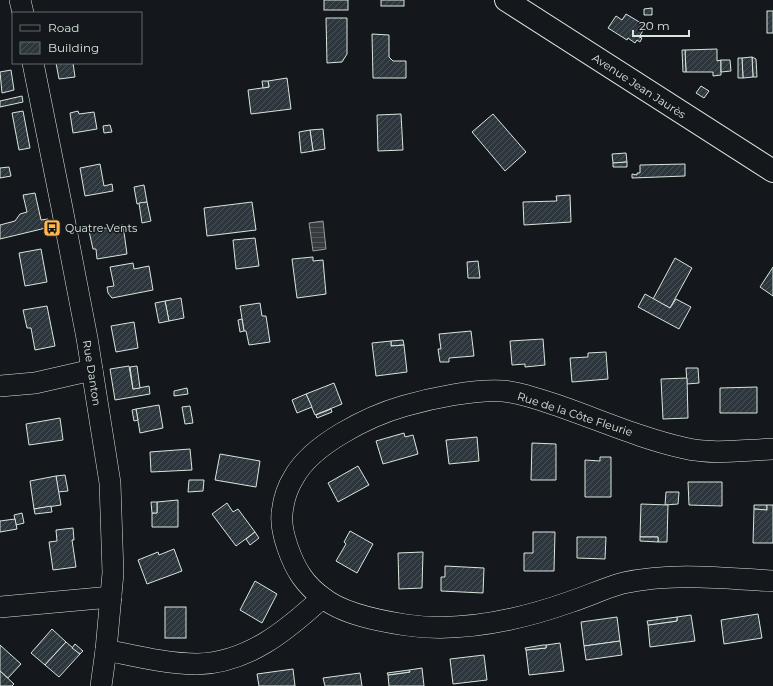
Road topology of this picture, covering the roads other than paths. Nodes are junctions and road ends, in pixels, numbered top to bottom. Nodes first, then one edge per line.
1 (20, 0) edge
2 (506, 0) edge
3 (23, 12) edge
4 (33, 64) edge
5 (773, 171) edge
6 (92, 370) junction
7 (0, 386) edge
8 (773, 449) edge
9 (773, 582) edge
10 (111, 596) junction
11 (322, 598) junction
12 (0, 607) edge
13 (106, 650) junction
14 (102, 686) edge

1 - 3 street
2 - 5 main road, Avenue Jean Jaurès
4 - 6 street, Rue Danton
6 - 7 street
6 - 10 street, Rue Danton
8 - 11 street, Rue de la Côte Fleurie
9 - 11 street, Rue de la Côte Fleurie
10 - 12 street
10 - 13 street, Rue Danton
11 - 13 street
13 - 14 street, Rue Danton

